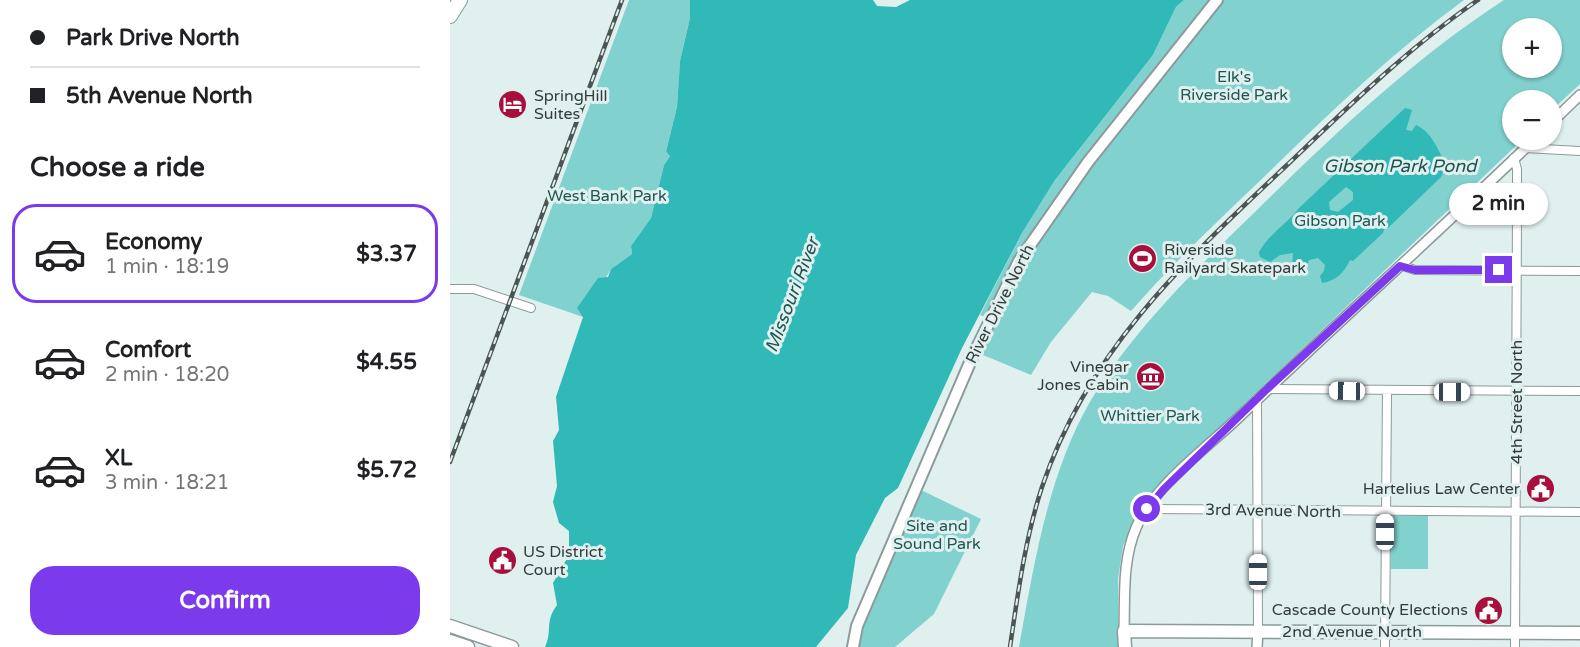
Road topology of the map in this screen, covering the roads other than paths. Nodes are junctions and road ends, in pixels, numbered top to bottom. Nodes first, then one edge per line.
1 (460, 0) edge
2 (1217, 0) edge
3 (450, 16) edge
4 (1580, 95) edge
5 (1562, 112) edge
6 (1523, 150) edge
7 (1562, 150) edge
8 (1580, 151) edge
9 (1514, 158) junction
10 (1400, 266) junction
11 (1518, 270) junction
12 (1580, 271) edge
13 (450, 289) edge
14 (531, 308) dead end
15 (1267, 389) junction
16 (1387, 392) junction
17 (1517, 392) junction
18 (1580, 392) edge
19 (1257, 399) junction
20 (1147, 509) junction
21 (1258, 511) junction
22 (1517, 511) junction
23 (1385, 512) junction
24 (1580, 512) edge
25 (450, 626) edge
26 (1124, 631) junction
27 (1385, 631) junction
28 (1258, 632) junction
29 (1515, 633) junction
30 (1580, 633) edge
31 (450, 641) edge
32 (468, 647) edge
33 (512, 647) edge
34 (853, 647) edge
35 (1125, 647) edge
36 (1257, 647) edge
37 (1385, 647) edge
38 (1515, 647) edge

1 - 3 highway
2 - 34 main road, River Drive North
4 - 5 street
6 - 9 street
7 - 8 street
9 - 10 street
9 - 11 street, 4th Street North
10 - 11 street
10 - 15 street
11 - 12 street
11 - 17 street, 4th Street North
13 - 14 street
15 - 16 street
15 - 19 street
16 - 17 street
16 - 23 street
17 - 18 street
17 - 22 street, 4th Street North
19 - 20 street
19 - 21 street
20 - 21 street, 3rd Avenue North
20 - 26 street
21 - 23 street, 3rd Avenue North
21 - 28 street
22 - 23 street, 3rd Avenue North
22 - 24 street, 3rd Avenue North
22 - 29 street, 4th Street North
23 - 27 street
25 - 33 main road
26 - 28 main road, 2nd Avenue North
26 - 35 main road
27 - 28 main road, 2nd Avenue North
27 - 29 main road, 2nd Avenue North
27 - 37 street
28 - 36 street
29 - 30 main road, 2nd Avenue North
29 - 38 street, 4th Street North
31 - 32 main road

